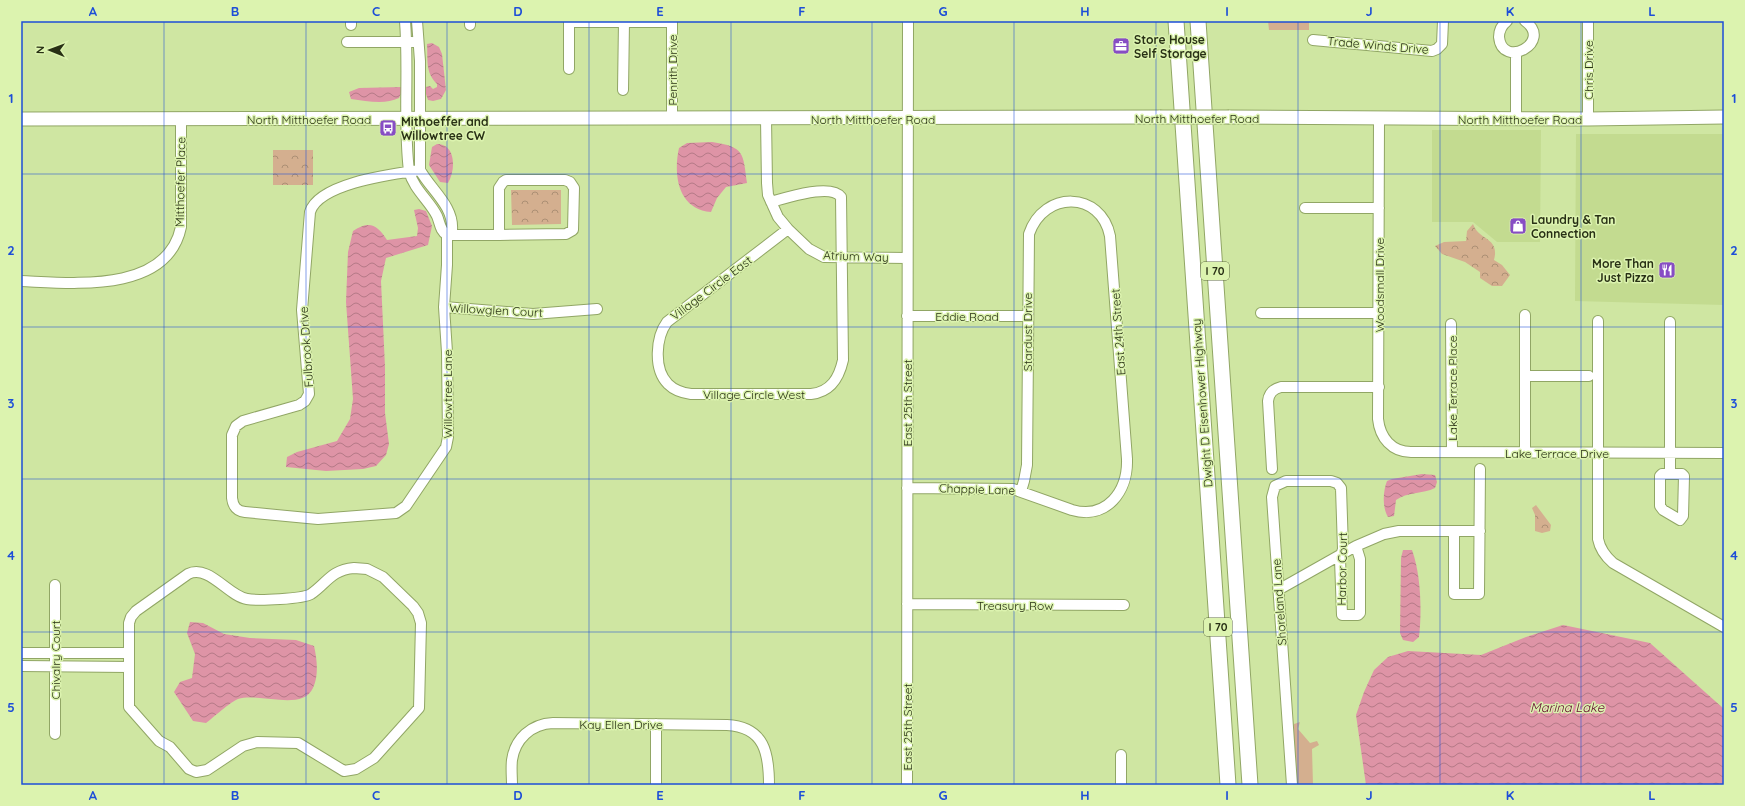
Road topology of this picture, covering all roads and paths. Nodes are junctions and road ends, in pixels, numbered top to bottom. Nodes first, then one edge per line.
1 (405, 21) edge
2 (417, 21) edge
3 (672, 21) edge
4 (908, 21) edge
5 (1176, 21) edge
6 (1198, 21) edge
7 (1442, 21) edge
8 (1507, 21) edge
9 (1525, 21) edge
10 (1588, 21) edge
11 (576, 22) edge
12 (624, 22) junction
13 (1313, 40) dead end
14 (347, 42) dead end
15 (407, 42) junction
16 (418, 42) junction
17 (1516, 52) junction
18 (569, 69) dead end
19 (623, 90) dead end
20 (1724, 117) edge
21 (21, 119) edge
22 (181, 119) junction
23 (413, 119) junction
24 (672, 119) junction
25 (766, 119) junction
26 (907, 119) junction
27 (1379, 119) junction
28 (1516, 119) junction
29 (1588, 119) junction
30 (414, 171) junction
31 (771, 202) junction
32 (1075, 202) joint
33 (1305, 208) dead end
34 (1379, 208) junction
35 (788, 229) junction
36 (447, 235) junction
37 (499, 235) junction
38 (843, 258) junction
39 (907, 258) junction
40 (21, 281) edge
41 (444, 307) junction
42 (597, 309) dead end
43 (1261, 313) dead end
44 (1378, 313) junction
45 (1525, 315) dead end
46 (907, 316) junction
47 (1027, 316) junction
48 (1598, 321) dead end
49 (1670, 322) dead end
50 (1451, 324) dead end
51 (1525, 376) junction
52 (1589, 376) dead end
53 (667, 383) joint
54 (1379, 387) junction
55 (1392, 446) joint
56 (1452, 452) junction
57 (1525, 452) junction
58 (1598, 453) junction
59 (1670, 453) junction
60 (1724, 453) edge
61 (1272, 469) dead end
62 (1480, 469) dead end
63 (1670, 474) junction
64 (1125, 481) joint
65 (1338, 484) joint
66 (907, 488) junction
67 (1021, 491) junction
68 (233, 505) joint
69 (1454, 531) junction
70 (1480, 531) junction
71 (1356, 546) junction
72 (1342, 554) junction
73 (55, 586) dead end
74 (1278, 590) junction
75 (907, 604) junction
76 (1124, 605) dead end
77 (1724, 627) edge
78 (21, 653) edge
79 (55, 653) junction
80 (129, 660) junction
81 (21, 666) edge
82 (55, 666) junction
83 (656, 724) junction
84 (55, 734) dead end
85 (1121, 755) dead end
86 (512, 785) edge
87 (656, 785) edge
88 (769, 785) edge
89 (907, 785) edge
90 (1121, 785) edge
91 (1228, 785) edge
92 (1250, 785) edge
93 (1292, 785) edge

1 - 15 street
2 - 16 street
3 - 12 street
3 - 24 street, Penrith Drive
4 - 26 street, East 25th Street
5 - 91 highway, Dwight D Eisenhower Highway / I 70
6 - 92 highway, Dwight D Eisenhower Highway / I 70
7 - 13 street, Trade Winds Drive
8 - 17 street
9 - 17 street
10 - 29 street, Chris Drive
11 - 12 street
11 - 18 street
12 - 19 street
14 - 15 street
15 - 16 street
15 - 23 street
16 - 23 street
17 - 28 street
20 - 29 main road, North Mitthoefer Road
21 - 22 main road, North Mitthoefer Road
22 - 23 main road, North Mitthoefer Road
22 - 40 street, Mitthoefer Place
23 - 24 main road, North Mitthoefer Road
23 - 30 street
24 - 25 main road, North Mitthoefer Road
25 - 26 main road, North Mitthoefer Road
25 - 31 street, Atrium Way
26 - 27 main road, North Mitthoefer Road, bridge
26 - 39 street, East 25th Street
27 - 28 main road, North Mitthoefer Road
27 - 34 street, Woodsmall Drive
28 - 29 main road, North Mitthoefer Road
30 - 36 street, Willowtree Lane
30 - 68 street, Fulbrook Drive
31 - 35 street, Atrium Way
31 - 38 street, Village Circle West
32 - 47 street, Stardust Drive
32 - 64 street, East 24th Street
33 - 34 street
34 - 44 street, Woodsmall Drive
35 - 38 street, Atrium Way
35 - 53 street, Village Circle East
36 - 37 street
36 - 41 street, Willowtree Lane
37 - 37 street
38 - 39 street, Atrium Way
38 - 53 street, Village Circle West
39 - 46 street, East 25th Street
41 - 42 street, Willowglen Court
41 - 68 street, Willowtree Lane
43 - 44 street
44 - 54 street, Woodsmall Drive
45 - 51 street
46 - 47 street, Eddie Road
46 - 66 street, East 25th Street
47 - 67 street, Stardust Drive
48 - 58 street
49 - 59 street
50 - 56 street, Lake Terrace Place
51 - 52 street
51 - 57 street
54 - 55 street, Woodsmall Drive
54 - 61 street
55 - 56 street, Lake Terrace Drive
56 - 57 street, Lake Terrace Drive
57 - 58 street, Lake Terrace Drive
58 - 59 street, Lake Terrace Drive
58 - 77 street
59 - 60 street, Lake Terrace Drive
59 - 63 street
62 - 70 street
63 - 63 street
64 - 67 street, Chappie Lane
65 - 72 street, Harbor Court
65 - 74 street, Shoreland Lane
66 - 67 street, Chappie Lane
66 - 75 street, East 25th Street
69 - 70 street
69 - 70 street
69 - 71 street
71 - 72 street
71 - 72 street, Harbor Court
72 - 74 street
73 - 79 street, Chivalry Court
74 - 93 street, Shoreland Lane
75 - 76 street, Treasury Row
75 - 89 street, East 25th Street
78 - 79 street
79 - 80 street
79 - 82 street, Chivalry Court
80 - 80 street
80 - 82 street
81 - 82 street
82 - 84 street, Chivalry Court
83 - 86 street, Kay Ellen Drive
83 - 87 street
83 - 88 street, Kay Ellen Drive
85 - 90 street

